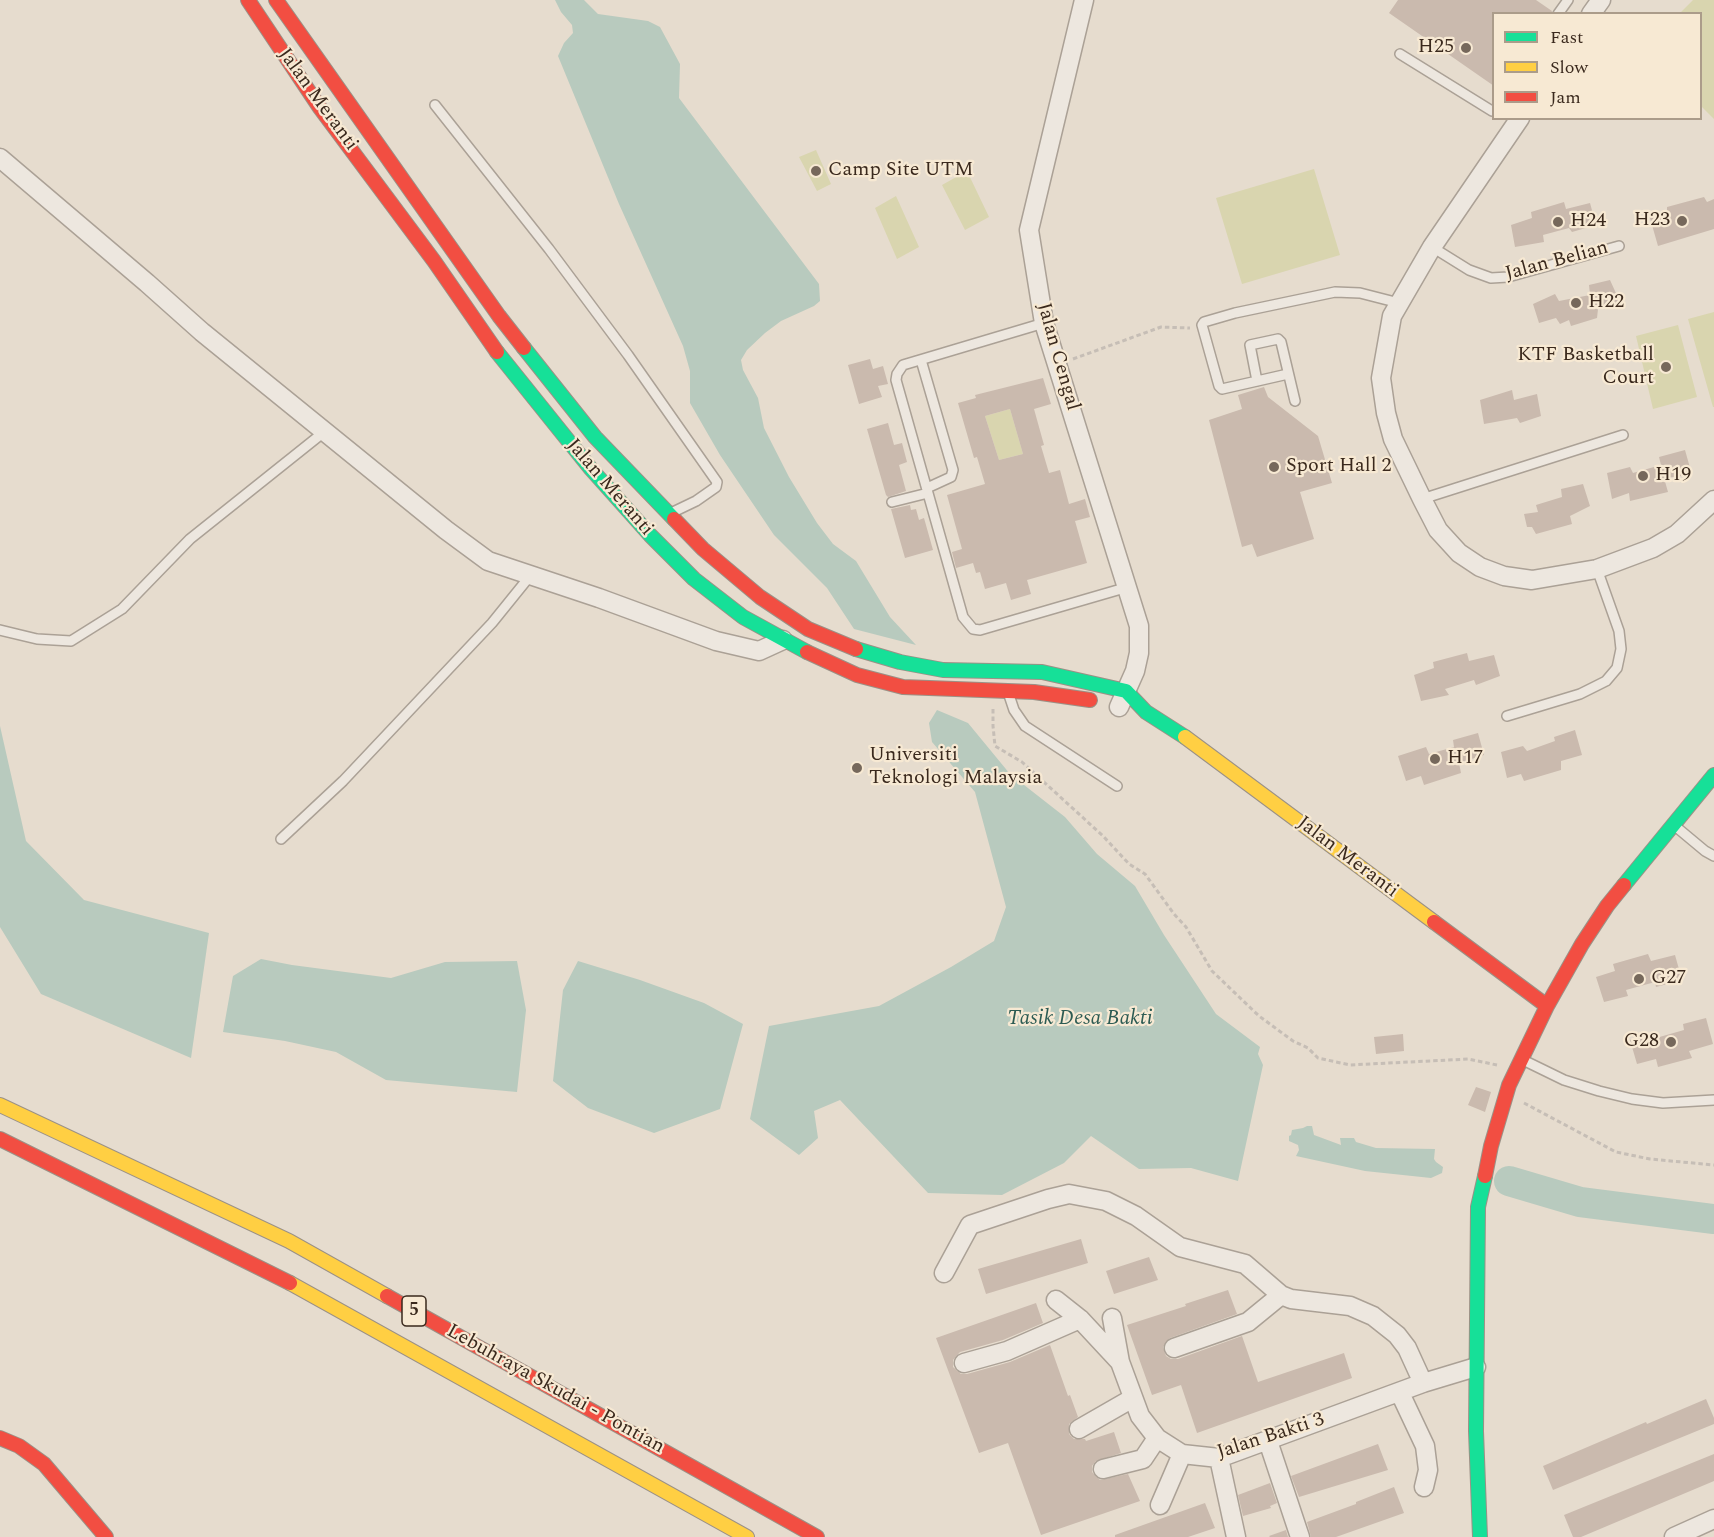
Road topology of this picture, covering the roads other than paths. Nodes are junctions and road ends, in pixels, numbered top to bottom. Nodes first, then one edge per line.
1 (248, 0) edge
2 (276, 0) edge
3 (1084, 0) edge
4 (1400, 54) dead end
5 (435, 105) dead end
6 (1492, 109) edge
7 (1513, 121) edge
8 (0, 158) edge
9 (1619, 246) dead end
10 (1432, 247) junction
11 (1399, 303) junction
12 (1044, 323) junction
13 (921, 360) junction
14 (1288, 374) junction
15 (1257, 381) junction
16 (1295, 401) dead end
17 (324, 432) junction
18 (1623, 435) dead end
19 (928, 490) junction
20 (1422, 499) junction
21 (1714, 500) edge
22 (892, 502) dead end
23 (668, 514) junction
24 (1597, 569) junction
25 (530, 576) junction
26 (1128, 587) junction
27 (0, 630) edge
28 (783, 640) junction
29 (1001, 692) junction
30 (1114, 702) junction
31 (1508, 716) dead end
32 (1714, 775) edge
33 (1117, 786) dead end
34 (1673, 825) junction
35 (281, 839) dead end
36 (1714, 856) edge
37 (1547, 1006) junction
38 (1518, 1064) junction
39 (1714, 1100) edge
40 (0, 1105) edge
41 (0, 1139) edge
42 (945, 1273) dead end
43 (1281, 1295) junction
44 (1056, 1300) dead end
45 (1112, 1318) dead end
46 (1080, 1319) junction
47 (1174, 1348) dead end
48 (1120, 1362) junction
49 (964, 1364) dead end
50 (1476, 1367) junction
51 (1423, 1383) junction
52 (1400, 1393) junction
53 (1133, 1398) junction
54 (1079, 1429) dead end
55 (0, 1438) edge
56 (1157, 1438) junction
57 (1268, 1441) junction
58 (1182, 1454) junction
59 (1219, 1458) junction
60 (1103, 1469) dead end
61 (1424, 1487) dead end
62 (1160, 1505) dead end
63 (1714, 1519) edge
64 (106, 1537) edge
65 (747, 1537) edge
66 (817, 1537) edge
67 (1236, 1537) edge
68 (1300, 1537) edge
69 (1480, 1537) edge
70 (1674, 1537) edge

1 - 28 main road, Jalan Meranti
2 - 23 main road, Jalan Meranti
3 - 12 street, Jalan Cengal
4 - 6 lane
5 - 23 lane
7 - 10 street
8 - 17 street
9 - 10 lane, Jalan Belian
10 - 11 street
11 - 15 lane
11 - 20 street
12 - 13 lane
12 - 26 street, Jalan Cengal
13 - 19 lane
13 - 19 lane
14 - 15 lane
14 - 15 lane
14 - 16 lane
17 - 25 street
17 - 27 lane
18 - 20 lane
19 - 22 lane
19 - 26 lane
20 - 24 street
21 - 24 street
23 - 30 main road, Jalan Meranti
24 - 31 lane
25 - 28 street
25 - 35 lane
26 - 30 street, Jalan Cengal
28 - 29 main road, Jalan Meranti
29 - 30 main road, Jalan Meranti
29 - 33 lane
30 - 37 main road, Jalan Meranti
32 - 34 main road
34 - 36 lane
34 - 37 main road
37 - 38 main road
38 - 39 lane
38 - 50 main road
40 - 66 main road, Lebuhraya Skudai - Pontian / 5
41 - 65 main road, Lebuhraya Skudai - Pontian / 5
42 - 43 street
43 - 47 street
43 - 51 street
44 - 46 street
45 - 48 street, Jalan Bakti 3
46 - 48 street
46 - 49 street
48 - 53 street, Jalan Bakti 3
50 - 51 street, Jalan Bakti 3
50 - 69 main road
51 - 52 street, Jalan Bakti 3
52 - 57 street, Jalan Bakti 3
52 - 61 street
53 - 54 street
53 - 56 street, Jalan Bakti 3
55 - 64 main road
56 - 58 street, Jalan Bakti 3
56 - 60 street
57 - 59 street, Jalan Bakti 3
57 - 68 street
58 - 59 street, Jalan Bakti 3
58 - 62 street
59 - 67 street
63 - 70 street

